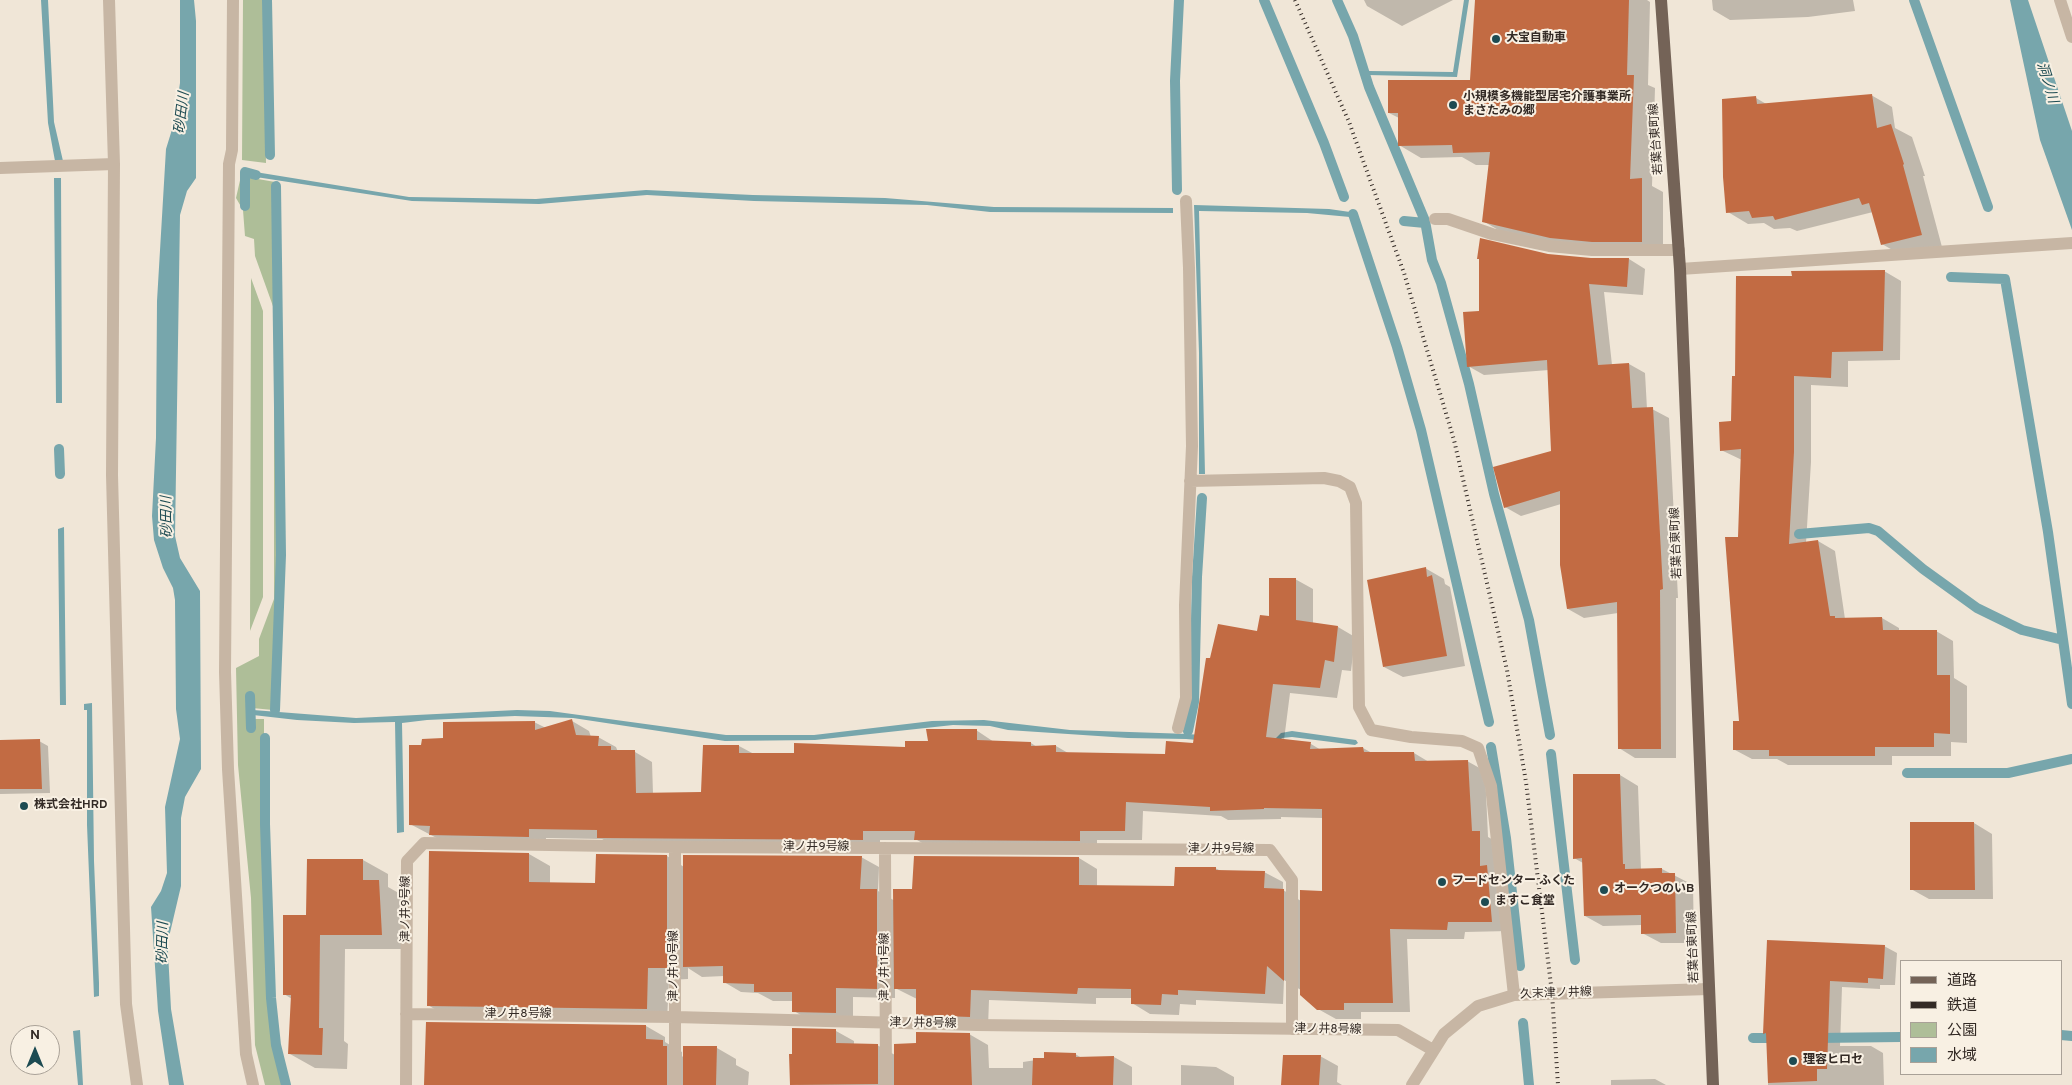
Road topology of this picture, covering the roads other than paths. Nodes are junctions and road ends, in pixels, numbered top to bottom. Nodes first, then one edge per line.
1 (109, 0) edge
2 (233, 0) edge
3 (1661, 0) edge
4 (2060, 0) edge
5 (2072, 37) edge
6 (114, 164) junction
7 (0, 168) edge
8 (1186, 201) dead end
9 (1435, 219) dead end
10 (2072, 243) edge
11 (1679, 250) junction
12 (1680, 269) junction
13 (1190, 481) junction
14 (1178, 728) dead end
15 (675, 847) junction
16 (885, 848) junction
17 (1710, 989) junction
18 (1514, 996) junction
19 (406, 1014) junction
20 (675, 1017) junction
21 (887, 1023) junction
22 (1292, 1029) junction
23 (1434, 1050) junction
24 (137, 1085) edge
25 (253, 1085) edge
26 (406, 1085) edge
27 (675, 1085) edge
28 (886, 1085) edge
29 (1412, 1085) edge
30 (1713, 1085) edge

1 - 6 street
2 - 25 street
3 - 11 main road, 若葉台東町線
4 - 5 street
6 - 7 street
6 - 24 street
8 - 13 street
9 - 11 street
10 - 12 street
11 - 12 main road, 若葉台東町線
12 - 17 main road, 若葉台東町線
13 - 14 street
13 - 18 street
15 - 16 street, 津ノ井9号線
15 - 19 street, 津ノ井9号線
15 - 20 street, 津ノ井10号線
16 - 21 street, 津ノ井11号線
16 - 22 street, 津ノ井9号線
17 - 18 street, 久末津ノ井線
17 - 30 main road, 若葉台東町線
18 - 23 street, 久末津ノ井線
19 - 20 street, 津ノ井8号線
19 - 26 street, 津ノ井9号線
20 - 21 street, 津ノ井8号線
20 - 27 street, 津ノ井10号線
21 - 22 street, 津ノ井8号線
21 - 28 street, 津ノ井11号線
22 - 23 street, 津ノ井8号線
23 - 29 street, 久末津ノ井線

